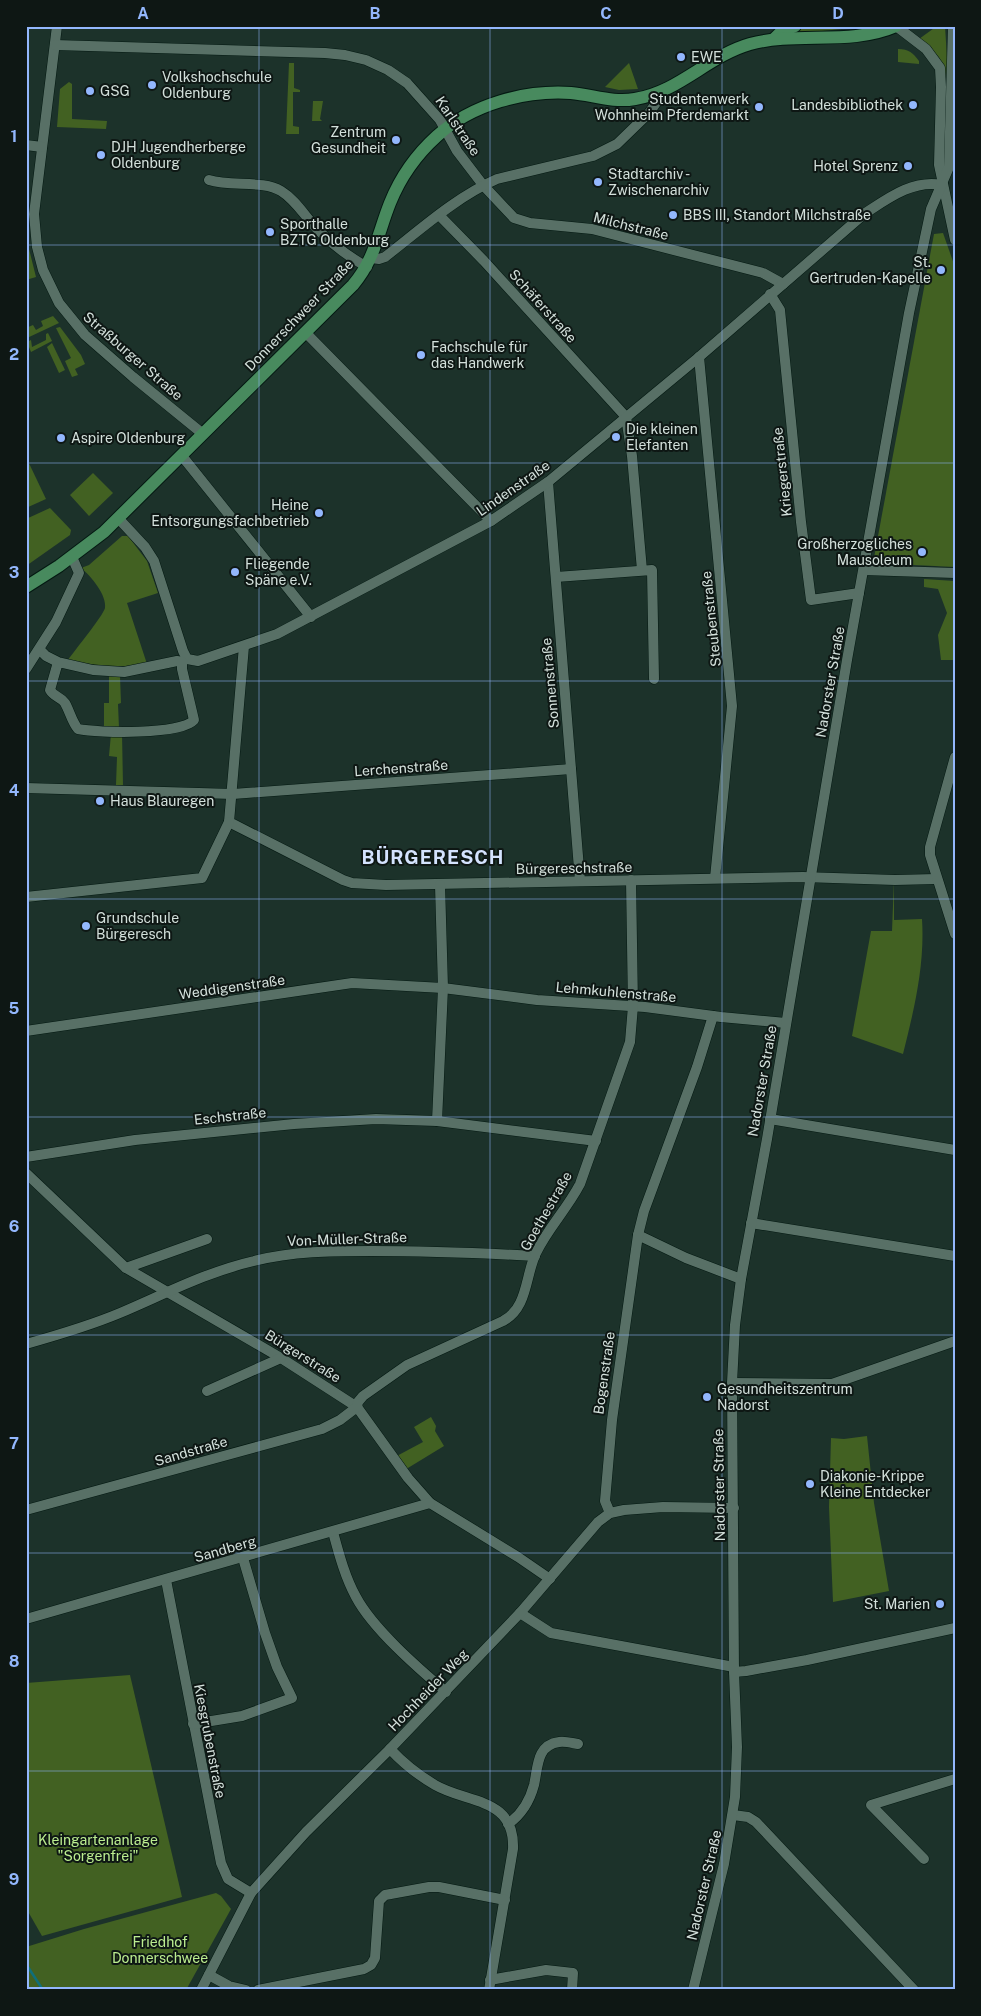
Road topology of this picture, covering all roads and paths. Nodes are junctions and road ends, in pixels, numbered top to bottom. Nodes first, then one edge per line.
1 (57, 26) edge
2 (795, 26) edge
3 (896, 26) edge
4 (953, 26) edge
5 (775, 38) junction
6 (55, 45) junction
7 (655, 94) junction
8 (446, 129) junction
9 (26, 145) edge
10 (42, 147) junction
11 (952, 154) edge
12 (209, 180) dead end
13 (483, 185) junction
14 (942, 185) junction
15 (439, 215) junction
16 (955, 240) edge
17 (369, 262) junction
18 (783, 284) junction
19 (770, 294) junction
20 (306, 333) junction
21 (699, 357) junction
22 (626, 417) junction
23 (203, 434) junction
24 (182, 456) junction
25 (548, 482) junction
26 (118, 518) junction
27 (491, 521) junction
28 (72, 556) junction
29 (642, 570) junction
30 (864, 570) junction
31 (955, 573) edge
32 (556, 578) junction
33 (26, 587) edge
34 (859, 593) junction
35 (311, 617) junction
36 (244, 646) junction
37 (40, 650) junction
38 (185, 660) junction
39 (58, 662) junction
40 (26, 669) edge
41 (654, 679) dead end
42 (955, 758) edge
43 (571, 769) junction
44 (952, 782) edge
45 (26, 788) edge
46 (233, 794) junction
47 (229, 822) junction
48 (811, 876) junction
49 (715, 878) junction
50 (631, 880) junction
51 (936, 880) junction
52 (580, 881) junction
53 (440, 884) junction
54 (26, 897) edge
55 (955, 934) edge
56 (443, 988) junction
57 (633, 1006) junction
58 (714, 1016) junction
59 (786, 1023) junction
60 (26, 1031) edge
61 (770, 1119) junction
62 (437, 1121) junction
63 (596, 1141) junction
64 (955, 1150) edge
65 (26, 1157) edge
66 (26, 1173) edge
67 (751, 1223) junction
68 (638, 1235) junction
69 (207, 1239) dead end
70 (535, 1256) junction
71 (955, 1256) edge
72 (126, 1268) junction
73 (741, 1279) junction
74 (166, 1292) junction
75 (955, 1341) edge
76 (26, 1344) edge
77 (281, 1358) junction
78 (732, 1383) junction
79 (206, 1391) dead end
80 (357, 1407) junction
81 (430, 1504) junction
82 (734, 1508) junction
83 (26, 1510) edge
84 (610, 1514) junction
85 (333, 1532) junction
86 (243, 1558) junction
87 (550, 1579) junction
88 (166, 1580) junction
89 (520, 1613) junction
90 (26, 1619) edge
91 (955, 1628) edge
92 (734, 1669) junction
93 (446, 1692) junction
94 (193, 1724) junction
95 (578, 1744) dead end
96 (390, 1750) junction
97 (955, 1779) edge
98 (733, 1816) junction
99 (508, 1824) junction
100 (924, 1859) dead end
101 (250, 1893) junction
102 (505, 1900) junction
103 (208, 1975) junction
104 (490, 1985) edge
105 (201, 1990) edge
106 (246, 1990) edge
107 (258, 1990) edge
108 (572, 1990) edge
109 (694, 1990) edge
110 (914, 1990) edge

1 - 6 street, Straßburger Straße
2 - 5 main road
3 - 5 main road
3 - 14 street
4 - 11 street, Nadorster Straße
5 - 7 main road
6 - 8 street, Karlstraße
6 - 10 street, Straßburger Straße
7 - 8 main road
7 - 13 street, Donnerschweer Straße
8 - 13 street, Karlstraße
8 - 17 main road
9 - 10 street
10 - 23 street, Straßburger Straße
11 - 14 street, Nadorster Straße
12 - 17 street
13 - 15 street, Donnerschweer Straße
13 - 18 street, Milchstraße
14 - 16 street
14 - 18 street, Lindenstraße
14 - 30 street, Nadorster Straße
15 - 17 street, Donnerschweer Straße
15 - 22 street, Schäferstraße
17 - 20 main road, Donnerschweer Straße
18 - 19 street, Lindenstraße
19 - 21 street, Lindenstraße
19 - 34 street, Kriegerstraße
20 - 23 main road, Donnerschweer Straße
20 - 27 street
21 - 22 street, Lindenstraße
21 - 49 street, Steubenstraße
22 - 25 street, Lindenstraße
22 - 29 street
23 - 24 main road, Donnerschweer Straße
24 - 26 main road, Donnerschweer Straße
24 - 35 street
25 - 27 street, Lindenstraße
25 - 32 street, Sonnenstraße
26 - 28 main road, Donnerschweer Straße
26 - 38 street
27 - 35 street, Lindenstraße
28 - 33 main road, Donnerschweer Straße
28 - 37 street
29 - 32 street
29 - 41 street
30 - 31 street
30 - 34 street, Nadorster Straße
32 - 43 street, Sonnenstraße
34 - 48 street, Nadorster Straße
35 - 36 street, Lindenstraße
36 - 38 street, Lindenstraße
36 - 46 street
37 - 39 street
37 - 40 street
38 - 39 street, Lindenstraße
38 - 39 street
42 - 44 street
43 - 46 street, Lerchenstraße
43 - 52 street, Sonnenstraße
44 - 51 street
45 - 46 street, Lerchenstraße
46 - 47 street
47 - 53 street, Bürgereschstraße
47 - 54 street
48 - 49 street, Bürgereschstraße
48 - 51 street, Bürgereschstraße
48 - 59 street, Nadorster Straße
49 - 50 street, Bürgereschstraße
50 - 52 street, Bürgereschstraße
50 - 57 street, Goethestraße
51 - 55 street
52 - 53 street, Bürgereschstraße
53 - 56 street
56 - 57 street, Lehmkuhlenstraße
56 - 60 street, Weddigenstraße
56 - 62 street
57 - 58 street, Lehmkuhlenstraße
57 - 63 street, Goethestraße
58 - 59 street, Lehmkuhlenstraße
58 - 68 street, Bogenstraße
59 - 61 street, Nadorster Straße
61 - 64 street
61 - 67 street, Nadorster Straße
62 - 63 street, Eschstraße
62 - 65 street, Eschstraße
63 - 70 street, Goethestraße
66 - 72 street, Bürgerstraße
67 - 71 street
67 - 73 street, Nadorster Straße
68 - 73 street
68 - 84 street, Bogenstraße
69 - 72 street
70 - 74 street, Von-Müller-Straße
70 - 80 street, Goethestraße
72 - 74 street, Bürgerstraße
73 - 78 street, Nadorster Straße
74 - 76 street, Von-Müller-Straße
74 - 77 street, Bürgerstraße
75 - 78 street
77 - 79 street
77 - 80 street, Bürgerstraße
78 - 82 street, Nadorster Straße
80 - 81 street, Bürgerstraße
80 - 83 street, Sandstraße
81 - 85 street, Sandberg
81 - 87 street, Bürgerstraße
82 - 84 street, Hochheider Weg
82 - 92 street, Nadorster Straße
84 - 87 street, Hochheider Weg
85 - 86 street, Sandberg
85 - 93 street
86 - 88 street, Sandberg
86 - 94 street
87 - 89 street, Hochheider Weg
88 - 90 street, Sandberg
88 - 94 street, Kiesgrubenstraße
89 - 92 street
89 - 93 street, Hochheider Weg
91 - 92 street
92 - 98 street, Nadorster Straße
93 - 96 street, Hochheider Weg
94 - 101 street, Kiesgrubenstraße
95 - 99 street
96 - 99 street
96 - 101 street, Hochheider Weg
97 - 100 street
98 - 109 street, Nadorster Straße
98 - 110 street
99 - 102 street
101 - 103 street, Hochheider Weg
102 - 104 street
102 - 107 street
103 - 105 street, Hochheider Weg
103 - 106 street
104 - 108 street

